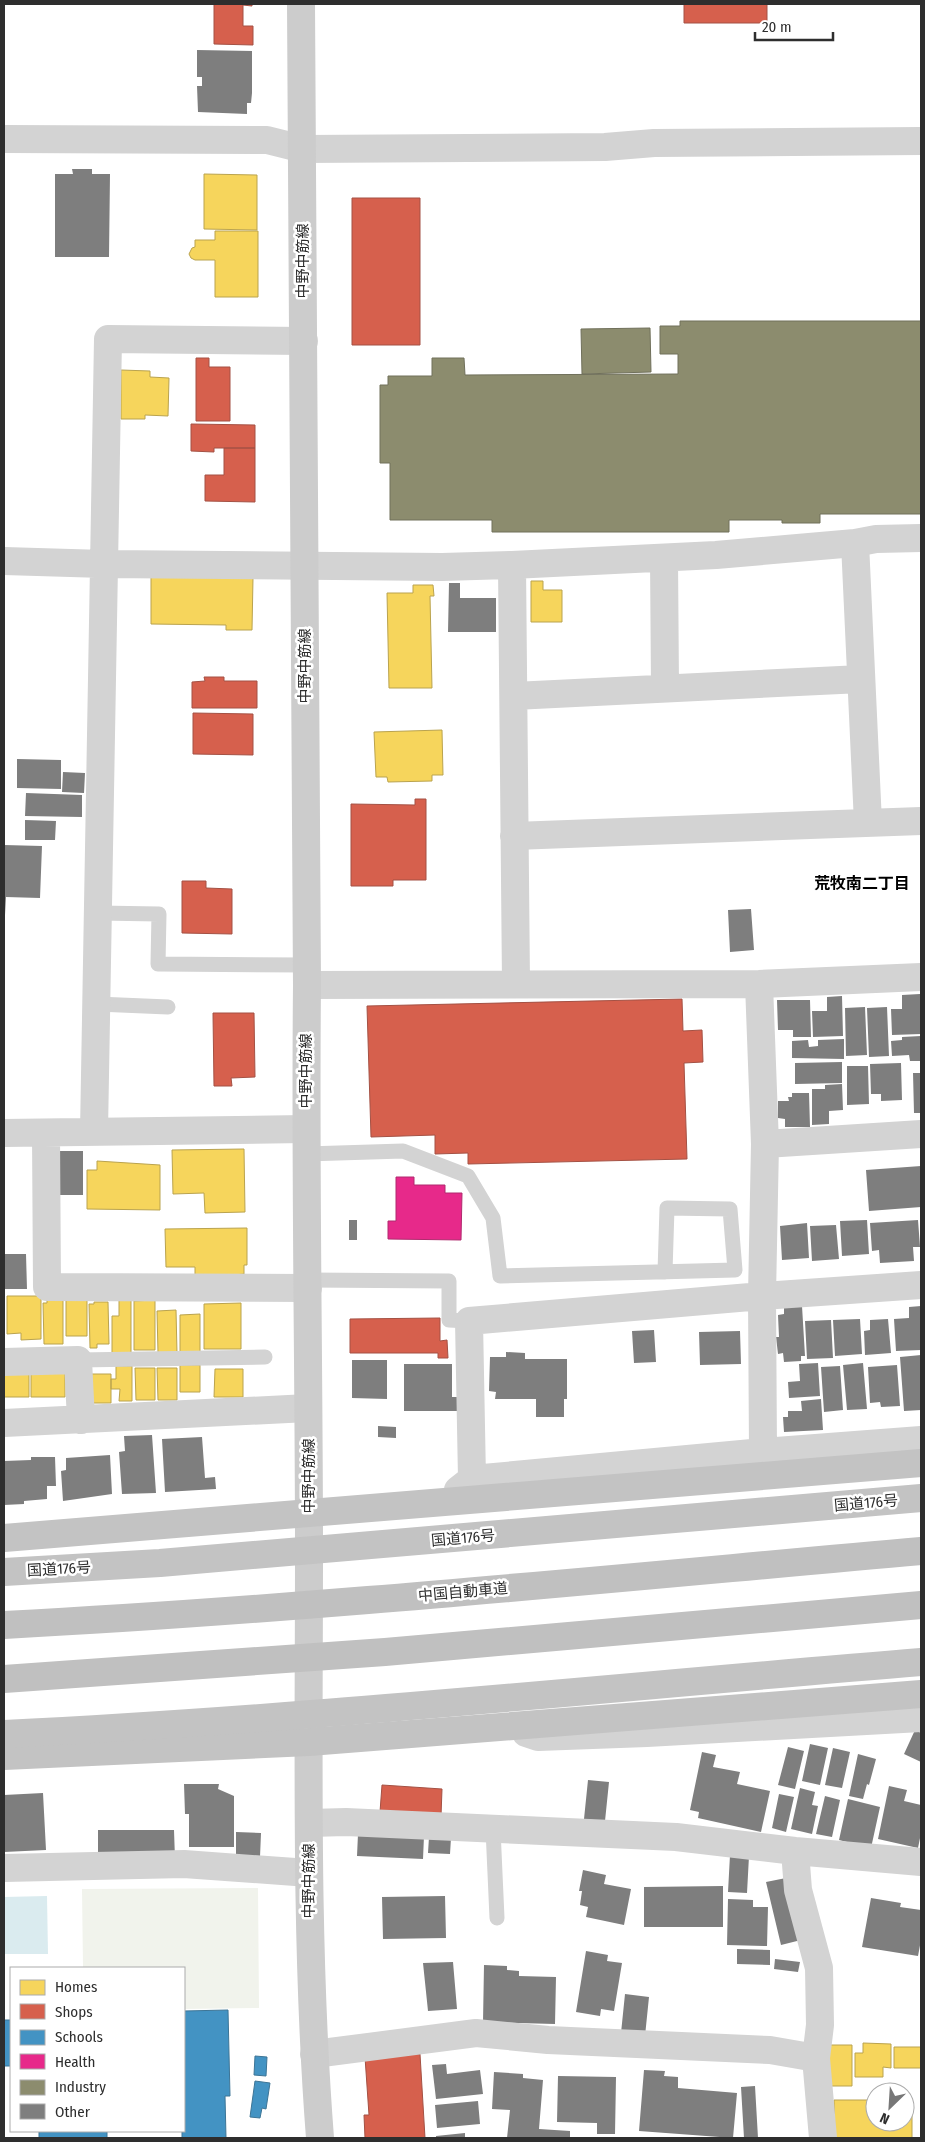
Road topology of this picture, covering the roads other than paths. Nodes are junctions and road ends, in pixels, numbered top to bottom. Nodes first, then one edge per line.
1 (301, 4) edge
2 (4, 139) edge
3 (921, 141) edge
4 (303, 149) junction
5 (304, 341) junction
6 (921, 538) edge
7 (855, 543) junction
8 (664, 558) junction
9 (4, 561) edge
10 (104, 564) junction
11 (305, 565) junction
12 (512, 565) junction
13 (862, 679) junction
14 (664, 688) junction
15 (514, 696) junction
16 (921, 821) edge
17 (868, 823) junction
18 (514, 836) junction
19 (98, 912) junction
20 (306, 975) junction
21 (921, 977) edge
22 (516, 984) junction
23 (760, 984) junction
24 (97, 1004) junction
25 (168, 1007) dead end
26 (94, 1132) junction
27 (4, 1133) edge
28 (46, 1134) junction
29 (921, 1134) edge
30 (306, 1141) junction
31 (765, 1144) junction
32 (763, 1241) junction
33 (734, 1242) junction
34 (665, 1272) junction
35 (308, 1284) junction
36 (921, 1285) edge
37 (762, 1296) junction
38 (469, 1321) junction
39 (265, 1357) dead end
40 (78, 1360) junction
41 (4, 1362) edge
42 (308, 1408) junction
43 (81, 1420) junction
44 (4, 1423) edge
45 (921, 1440) edge
46 (763, 1452) junction
47 (921, 1463) edge
48 (472, 1479) junction
49 (921, 1498) edge
50 (442, 1503) junction
51 (309, 1513) junction
52 (4, 1538) edge
53 (921, 1551) edge
54 (4, 1572) edge
55 (921, 1605) edge
56 (4, 1625) edge
57 (921, 1662) edge
58 (4, 1679) edge
59 (921, 1694) edge
60 (921, 1718) edge
61 (502, 1727) junction
62 (309, 1742) junction
63 (6, 1751) edge
64 (310, 1823) junction
65 (493, 1829) junction
66 (795, 1851) junction
67 (921, 1862) edge
68 (4, 1868) edge
69 (309, 1873) junction
70 (497, 1918) dead end
71 (314, 2054) junction
72 (816, 2058) junction
73 (320, 2138) edge
74 (823, 2138) edge

1 - 4 main road, 中野中筋線
2 - 4 street
3 - 4 street
4 - 5 main road, 中野中筋線
5 - 10 street
5 - 11 main road, 中野中筋線
6 - 7 street
7 - 8 street
7 - 13 street
8 - 12 street
8 - 14 street
9 - 10 street
10 - 11 street
10 - 19 street
11 - 12 street
11 - 20 main road, 中野中筋線
12 - 15 street
13 - 14 street
13 - 17 street
14 - 15 street
15 - 18 street
16 - 17 street
17 - 18 street
18 - 22 street
19 - 20 lane
19 - 24 street
20 - 22 street
20 - 30 main road, 中野中筋線
21 - 23 street
22 - 23 street
23 - 31 street
24 - 25 lane
24 - 26 street
26 - 28 street
26 - 30 street
27 - 28 street
28 - 35 street
29 - 31 street
30 - 34 lane
30 - 35 main road, 中野中筋線
31 - 32 street
32 - 33 lane
32 - 37 street
33 - 34 lane
33 - 34 lane
35 - 38 lane
35 - 42 main road, 中野中筋線
36 - 37 street
37 - 38 street
37 - 46 street
38 - 48 street
39 - 40 lane
40 - 41 street
40 - 43 street
42 - 43 street
42 - 51 main road, 中野中筋線
43 - 44 street
45 - 46 street
46 - 48 street
47 - 50 highway
48 - 50 street
49 - 54 highway, 国道176号, bridge
50 - 51 highway
51 - 52 highway
51 - 62 main road, 中野中筋線
53 - 56 highway, 中国自動車道, bridge
55 - 58 highway, bridge
57 - 63 highway, bridge
59 - 61 highway
60 - 61 street
61 - 62 highway
62 - 63 highway
62 - 64 main road, 中野中筋線
64 - 65 street
64 - 69 main road, 中野中筋線
65 - 66 street
65 - 70 lane
66 - 67 street
66 - 72 street
68 - 69 street
69 - 71 main road, 中野中筋線
71 - 72 street
71 - 73 main road, 中野中筋線
72 - 74 street

